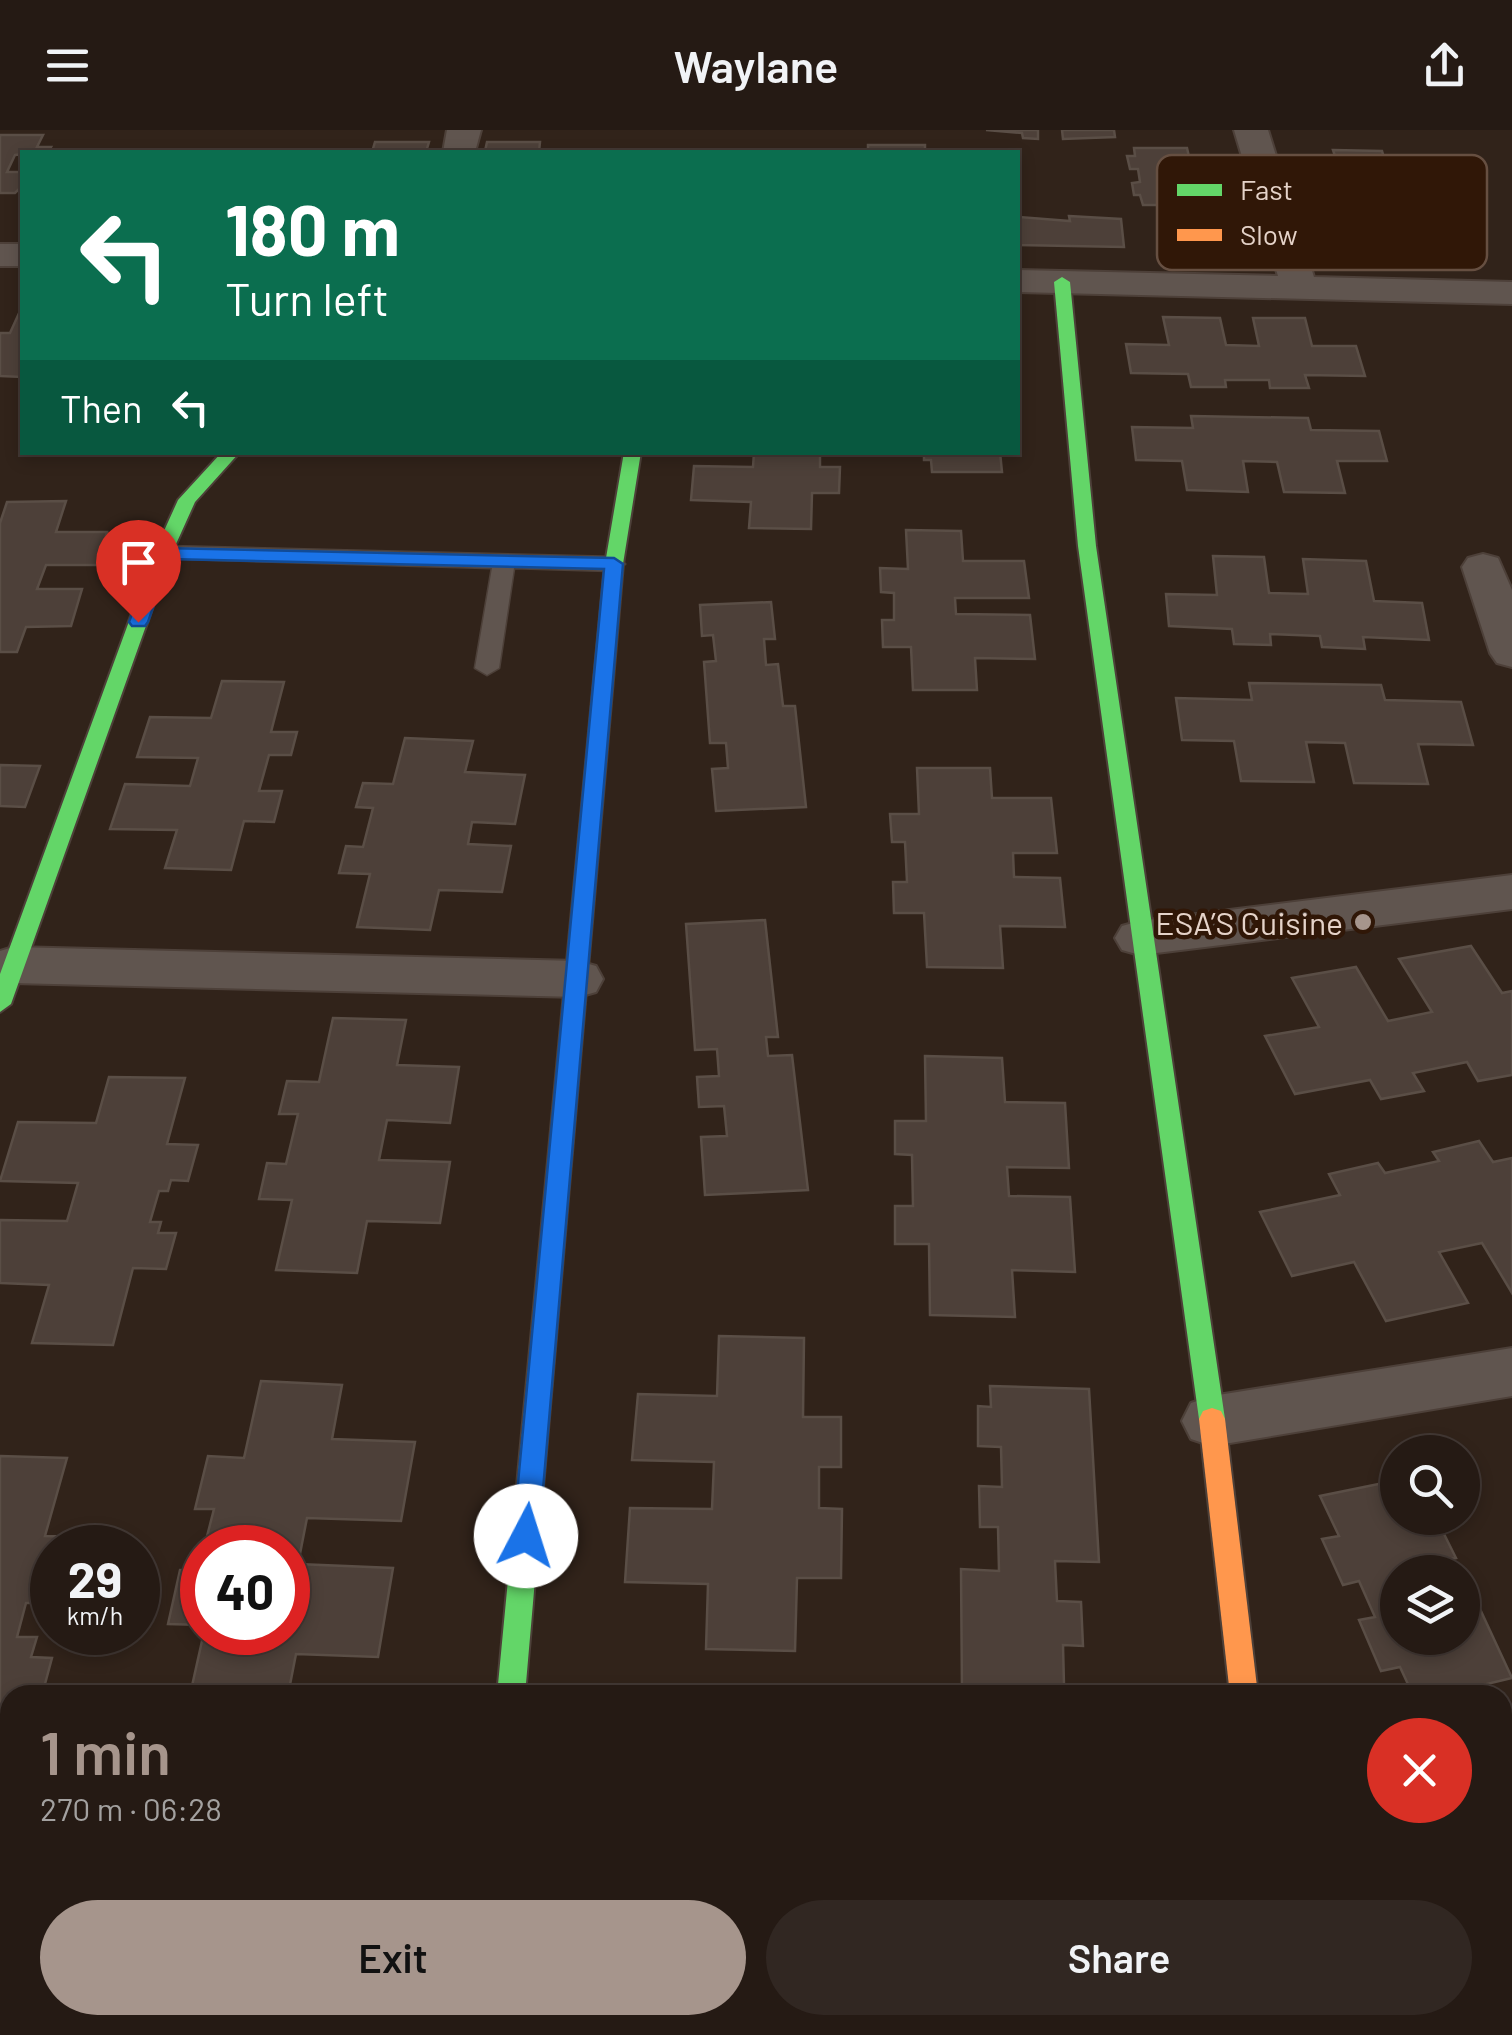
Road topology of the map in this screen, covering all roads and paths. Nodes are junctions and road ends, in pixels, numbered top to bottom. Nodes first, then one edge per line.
1 (1251, 130) edge
2 (1259, 155) edge
3 (1294, 270) edge
4 (1020, 281) edge
5 (1062, 282) junction
6 (1299, 286) junction
7 (1512, 293) edge
8 (229, 455) edge
9 (632, 455) edge
10 (163, 553) junction
11 (504, 560) junction
12 (614, 564) junction
13 (1483, 568) dead end
14 (1512, 653) edge
15 (487, 668) dead end
16 (1512, 892) edge
17 (1140, 938) junction
18 (578, 979) junction
19 (6, 984) edge
20 (1512, 1372) edge
21 (1212, 1421) junction
22 (512, 1685) edge
23 (1243, 1685) edge

1 - 2 street
3 - 6 street
4 - 5 street
5 - 6 street
5 - 17 street
6 - 7 street
8 - 10 street
9 - 12 street
10 - 11 lane
10 - 19 street
11 - 12 lane
11 - 15 lane
12 - 18 street
13 - 14 street
16 - 17 street
17 - 21 street
18 - 19 street
18 - 22 street
20 - 21 street
21 - 23 street

